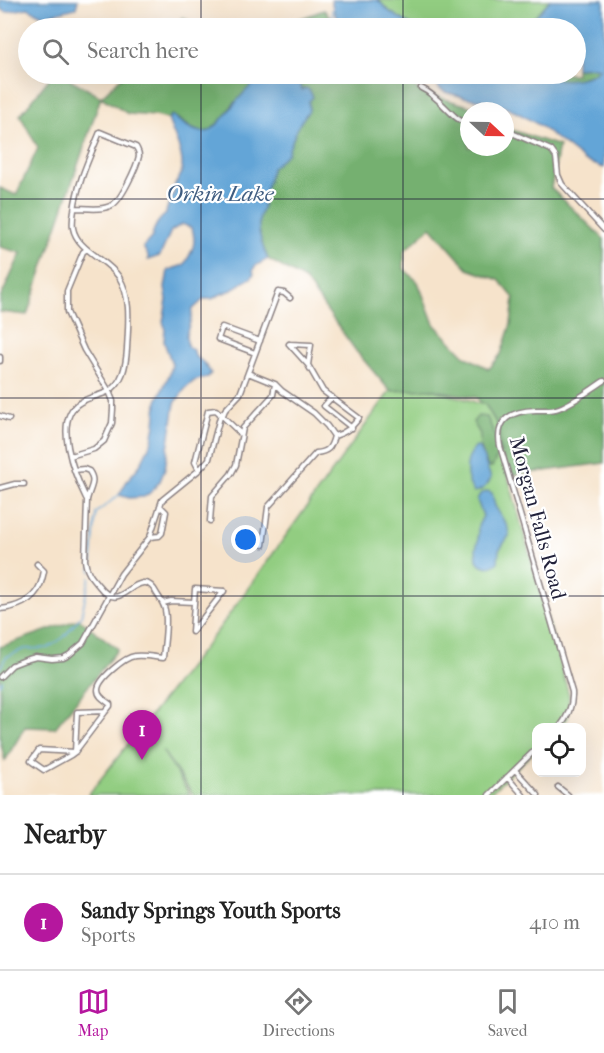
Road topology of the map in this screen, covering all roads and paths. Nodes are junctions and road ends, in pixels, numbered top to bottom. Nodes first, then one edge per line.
1 (421, 88) dead end
2 (460, 122) edge
3 (514, 134) edge
4 (75, 208) junction
5 (604, 230) edge
6 (87, 249) junction
7 (290, 297) dead end
8 (260, 341) junction
9 (255, 353) junction
10 (0, 357) edge
11 (0, 362) edge
12 (308, 365) junction
13 (248, 374) junction
14 (604, 381) edge
15 (275, 384) junction
16 (109, 391) junction
17 (332, 397) junction
18 (222, 414) junction
19 (0, 416) edge
20 (9, 419) dead end
21 (352, 428) junction
22 (242, 434) junction
23 (334, 436) junction
24 (70, 456) junction
25 (74, 470) junction
26 (199, 470) junction
27 (24, 484) dead end
28 (0, 488) edge
29 (87, 500) junction
30 (160, 506) junction
31 (210, 521) dead end
32 (150, 537) junction
33 (263, 545) dead end
34 (37, 564) dead end
35 (108, 594) junction
36 (194, 602) junction
37 (163, 603) junction
38 (0, 609) edge
39 (0, 677) edge
40 (106, 711) junction
41 (563, 723) edge
42 (75, 752) junction
43 (532, 754) edge
44 (515, 770) junction
45 (507, 777) junction
46 (558, 787) dead end
47 (489, 795) edge
48 (523, 795) edge
49 (537, 795) edge
50 (568, 795) edge

1 - 2 street
3 - 5 street
4 - 4 street
4 - 6 street
6 - 16 street
6 - 16 street
7 - 8 street
8 - 9 street
8 - 9 street
9 - 13 street
10 - 11 street
12 - 12 street
12 - 17 street
13 - 15 street
13 - 18 street
14 - 41 street, Morgan Falls Road
15 - 22 street
15 - 23 street
16 - 24 street
16 - 24 street
17 - 21 street
17 - 21 street
18 - 22 street
18 - 26 street
18 - 26 street
19 - 20 street
21 - 23 street
22 - 31 street
23 - 33 street
24 - 25 street
25 - 29 street
25 - 29 street
26 - 30 street
27 - 28 street
29 - 35 street
30 - 32 street
30 - 32 street
32 - 35 street
34 - 38 street
35 - 37 street
35 - 39 street
36 - 36 street
36 - 37 street
37 - 40 street
40 - 42 street
40 - 42 street
42 - 42 street
43 - 44 street
44 - 45 street
44 - 49 street
45 - 47 street
45 - 48 street
46 - 50 street

